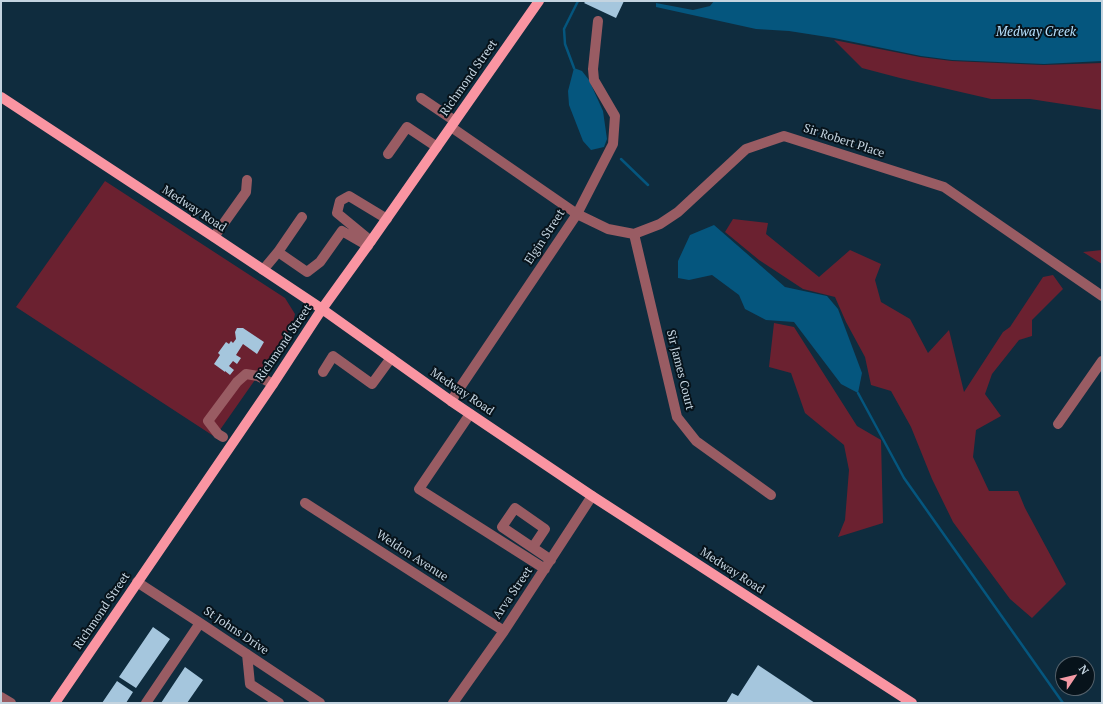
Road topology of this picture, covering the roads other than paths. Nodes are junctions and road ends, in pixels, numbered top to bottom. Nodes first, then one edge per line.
1 (539, 1) edge
2 (598, 21) dead end
3 (1, 97) edge
4 (421, 98) dead end
5 (453, 124) junction
6 (437, 147) junction
7 (388, 154) dead end
8 (247, 180) dead end
9 (577, 214) junction
10 (302, 217) dead end
11 (386, 219) junction
12 (634, 234) junction
13 (214, 236) junction
14 (370, 243) junction
15 (278, 252) junction
16 (263, 270) junction
17 (1102, 296) edge
18 (322, 309) junction
19 (391, 358) junction
20 (1102, 361) edge
21 (323, 372) dead end
22 (273, 384) junction
23 (451, 401) junction
24 (470, 414) junction
25 (1058, 424) dead end
26 (223, 437) dead end
27 (771, 495) dead end
28 (592, 496) junction
29 (305, 503) dead end
30 (533, 547) dead end
31 (551, 560) junction
32 (545, 569) junction
33 (137, 582) junction
34 (200, 623) junction
35 (504, 631) junction
36 (247, 654) junction
37 (1, 697) edge
38 (11, 703) edge
39 (54, 703) edge
40 (146, 703) edge
41 (279, 703) edge
42 (320, 703) edge
43 (453, 703) edge
44 (912, 703) edge

1 - 5 main road, Richmond Street
2 - 9 street
3 - 13 main road, Medway Road
4 - 5 street, Elgin Street
5 - 6 main road, Richmond Street
5 - 9 street, Elgin Street
6 - 7 street
6 - 11 main road, Richmond Street
8 - 13 street
9 - 12 street
9 - 23 street, Elgin Street
10 - 15 street
11 - 14 main road, Richmond Street
11 - 14 street
12 - 17 street, Sir Robert Place
12 - 27 street, Sir James Court
13 - 16 main road, Medway Road
14 - 15 street
14 - 18 main road, Richmond Street
15 - 16 street
16 - 18 main road, Medway Road
18 - 19 main road, Medway Road
18 - 22 main road, Richmond Street
19 - 21 street
19 - 23 main road, Medway Road
20 - 25 street
22 - 26 street
22 - 33 main road, Richmond Street
23 - 24 main road, Medway Road
24 - 28 main road, Medway Road
24 - 32 street
28 - 31 street, Arva Street
28 - 44 main road, Medway Road
29 - 35 street, Weldon Avenue
30 - 31 street
31 - 32 street, Arva Street
32 - 35 street, Arva Street
33 - 34 street, St Johns Drive
33 - 39 main road, Richmond Street
34 - 36 street, St Johns Drive
34 - 40 street
35 - 43 street, Arva Street
36 - 41 street
36 - 42 street, St Johns Drive
37 - 38 street

